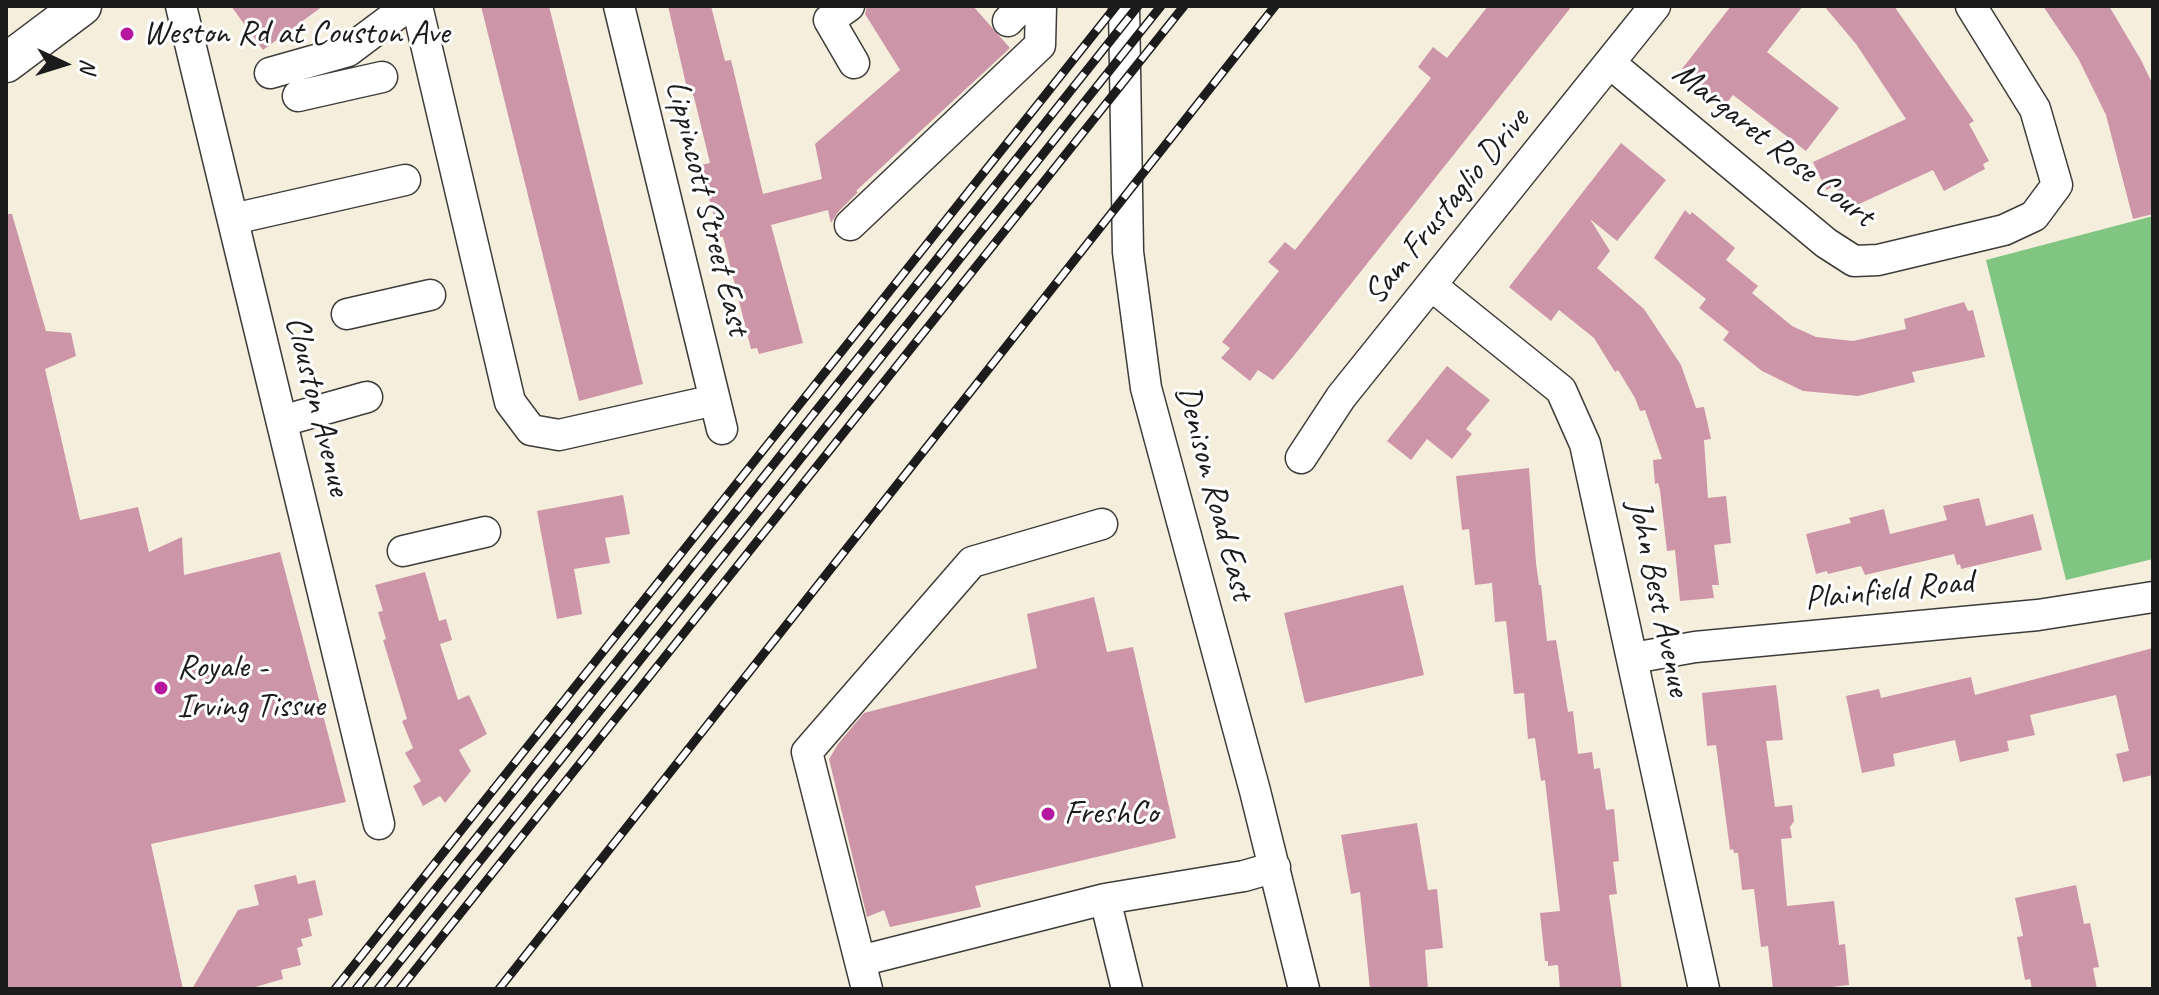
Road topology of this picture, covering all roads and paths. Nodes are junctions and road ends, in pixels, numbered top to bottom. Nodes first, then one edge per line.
1 (82, 6) edge
2 (181, 6) edge
3 (408, 6) edge
4 (417, 6) edge
5 (619, 6) edge
6 (849, 6) edge
7 (1041, 6) edge
8 (1124, 6) edge
9 (1655, 6) edge
10 (1971, 6) edge
11 (6, 63) edge
12 (854, 63) dead end
13 (1611, 64) junction
14 (270, 73) dead end
15 (382, 77) dead end
16 (298, 96) dead end
17 (405, 180) dead end
18 (233, 219) junction
19 (850, 225) dead end
20 (1432, 286) junction
21 (430, 295) dead end
22 (347, 314) dead end
23 (367, 397) dead end
24 (282, 421) junction
25 (1301, 458) dead end
26 (1102, 524) dead end
27 (485, 532) dead end
28 (403, 551) dead end
29 (2153, 597) edge
30 (1633, 658) junction
31 (379, 824) dead end
32 (1275, 867) junction
33 (1105, 899) junction
34 (864, 975) edge
35 (1127, 989) edge
36 (1304, 989) edge
37 (1704, 989) edge

1 - 11 main road
2 - 18 street, Clouston Avenue
3 - 14 street
4 - 5 street, Lippincott Street East
6 - 12 street
7 - 19 street
8 - 32 street, Denison Road East
9 - 13 street, Sam Frustaglio Drive
10 - 13 street, Margaret Rose Court
13 - 20 street, Sam Frustaglio Drive
15 - 16 street
17 - 18 street
18 - 24 street, Clouston Avenue
20 - 25 street, Sam Frustaglio Drive
20 - 30 street, John Best Avenue
21 - 22 street
23 - 24 street
24 - 31 street, Clouston Avenue
26 - 34 street
27 - 28 street
29 - 30 street, Plainfield Road
30 - 37 street, John Best Avenue
32 - 33 street
32 - 36 street, Denison Road East
33 - 34 street
33 - 35 street

